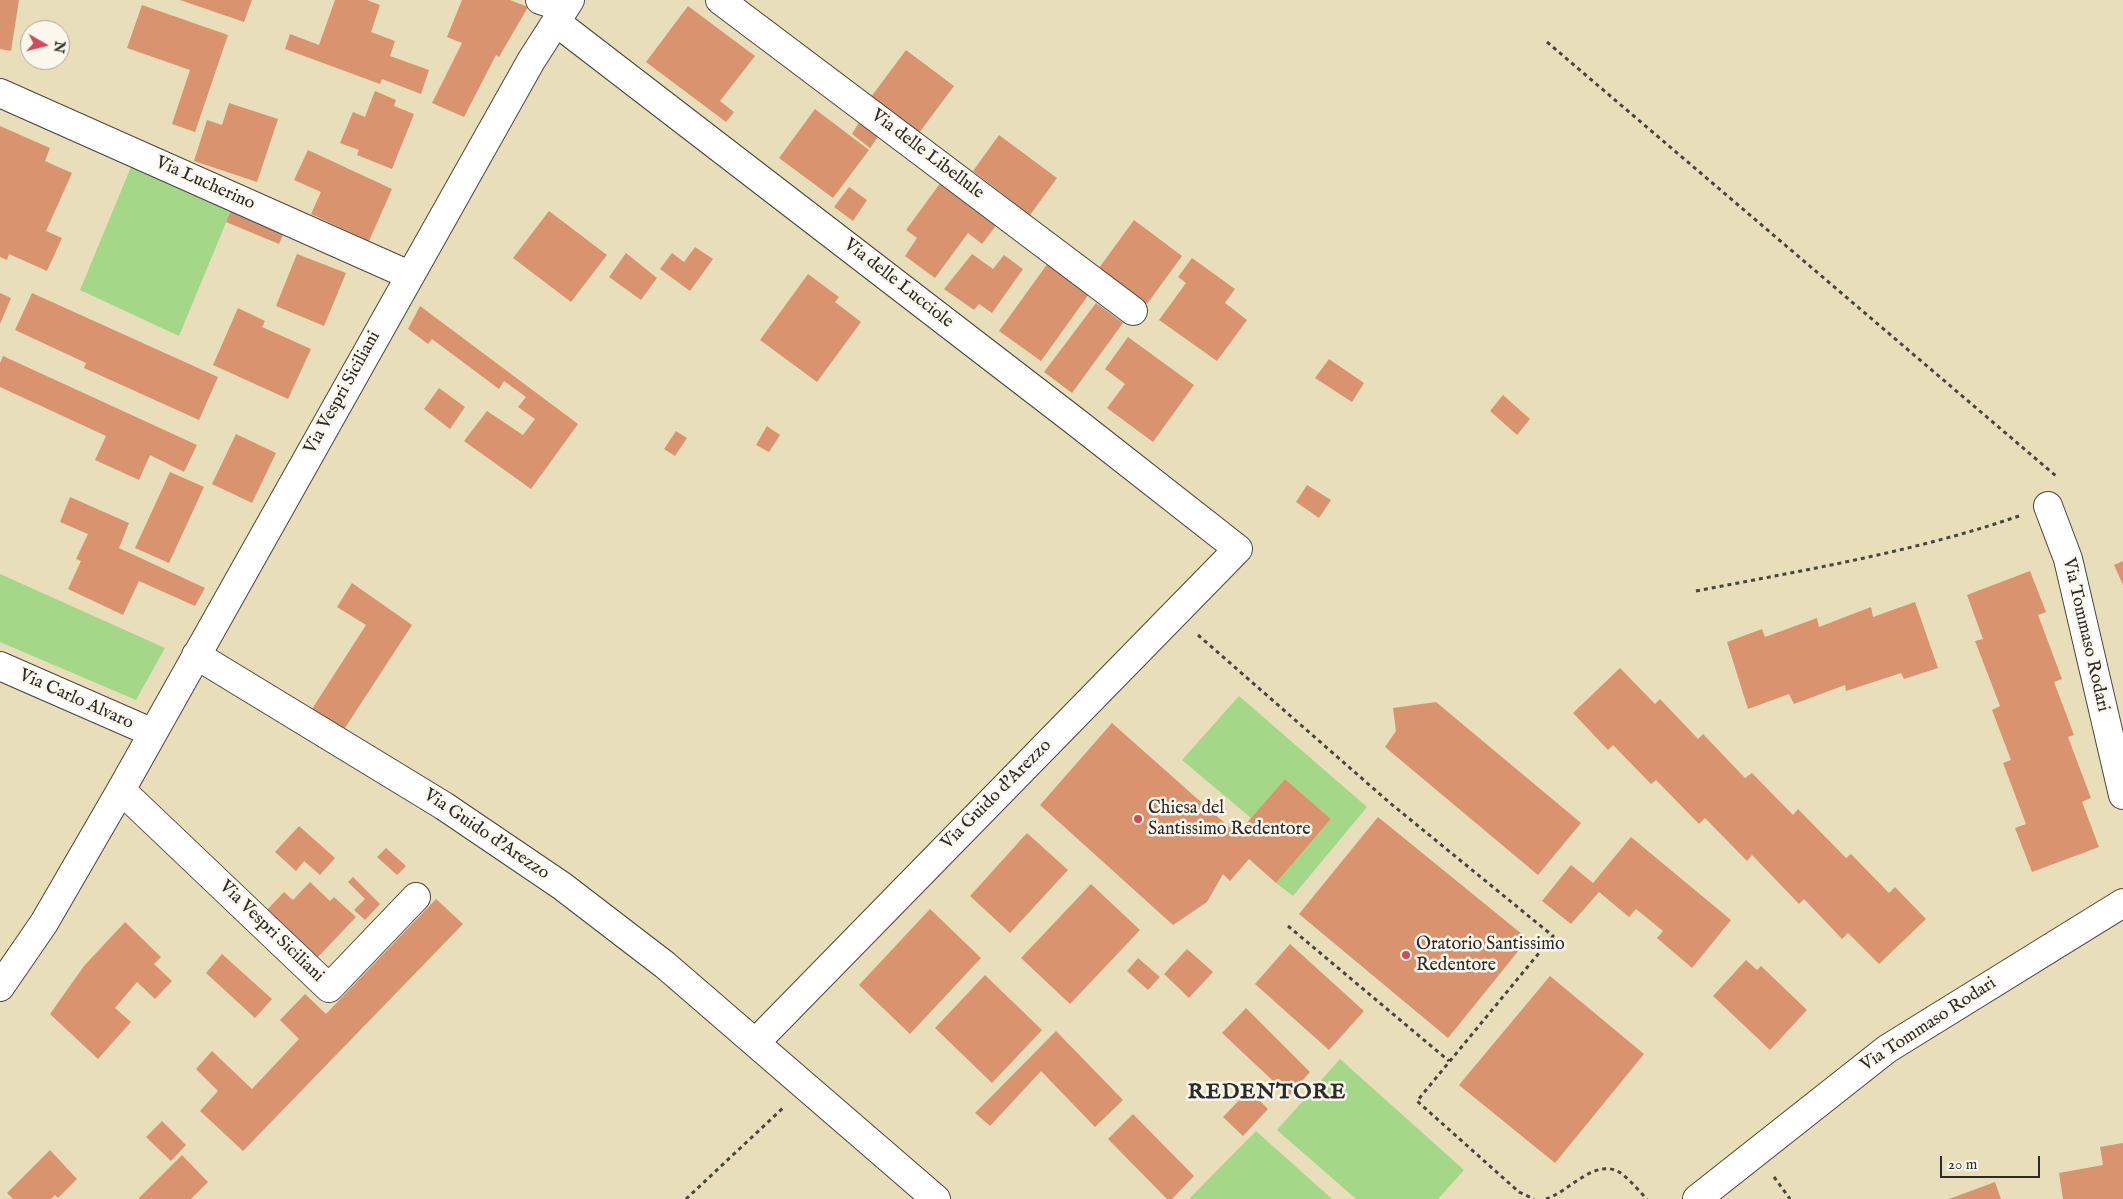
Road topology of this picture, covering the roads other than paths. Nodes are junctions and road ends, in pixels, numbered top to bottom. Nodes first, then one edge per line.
1 (720, 0) edge
2 (558, 8) edge
3 (0, 93) edge
4 (410, 275) junction
5 (1133, 311) dead end
6 (2048, 506) road end
7 (1238, 549) joint
8 (196, 655) junction
9 (0, 666) edge
10 (153, 733) junction
11 (122, 790) junction
12 (2123, 795) edge
13 (416, 897) dead end
14 (2123, 903) edge
15 (0, 987) edge
16 (756, 1042) junction
17 (930, 1197) edge
18 (1697, 1199) edge

1 - 5 street, Via delle Libellule
2 - 4 street, Via Vespri Siciliani
2 - 7 street, Via delle Lucciole
3 - 4 street, Via Lucherino
4 - 8 street, Via Vespri Siciliani
6 - 12 street, Via Tommaso Rodari
7 - 16 street, Via Guido d'Arezzo
8 - 10 street, Via Vespri Siciliani
8 - 16 street, Via Guido d'Arezzo
9 - 10 street, Via Carlo Alvaro
10 - 11 street, Via Vespri Siciliani
11 - 13 street, Via Vespri Siciliani
11 - 15 street, Via Vespri Siciliani
14 - 18 street, Via Tommaso Rodari
16 - 17 street, Via Guido d'Arezzo

